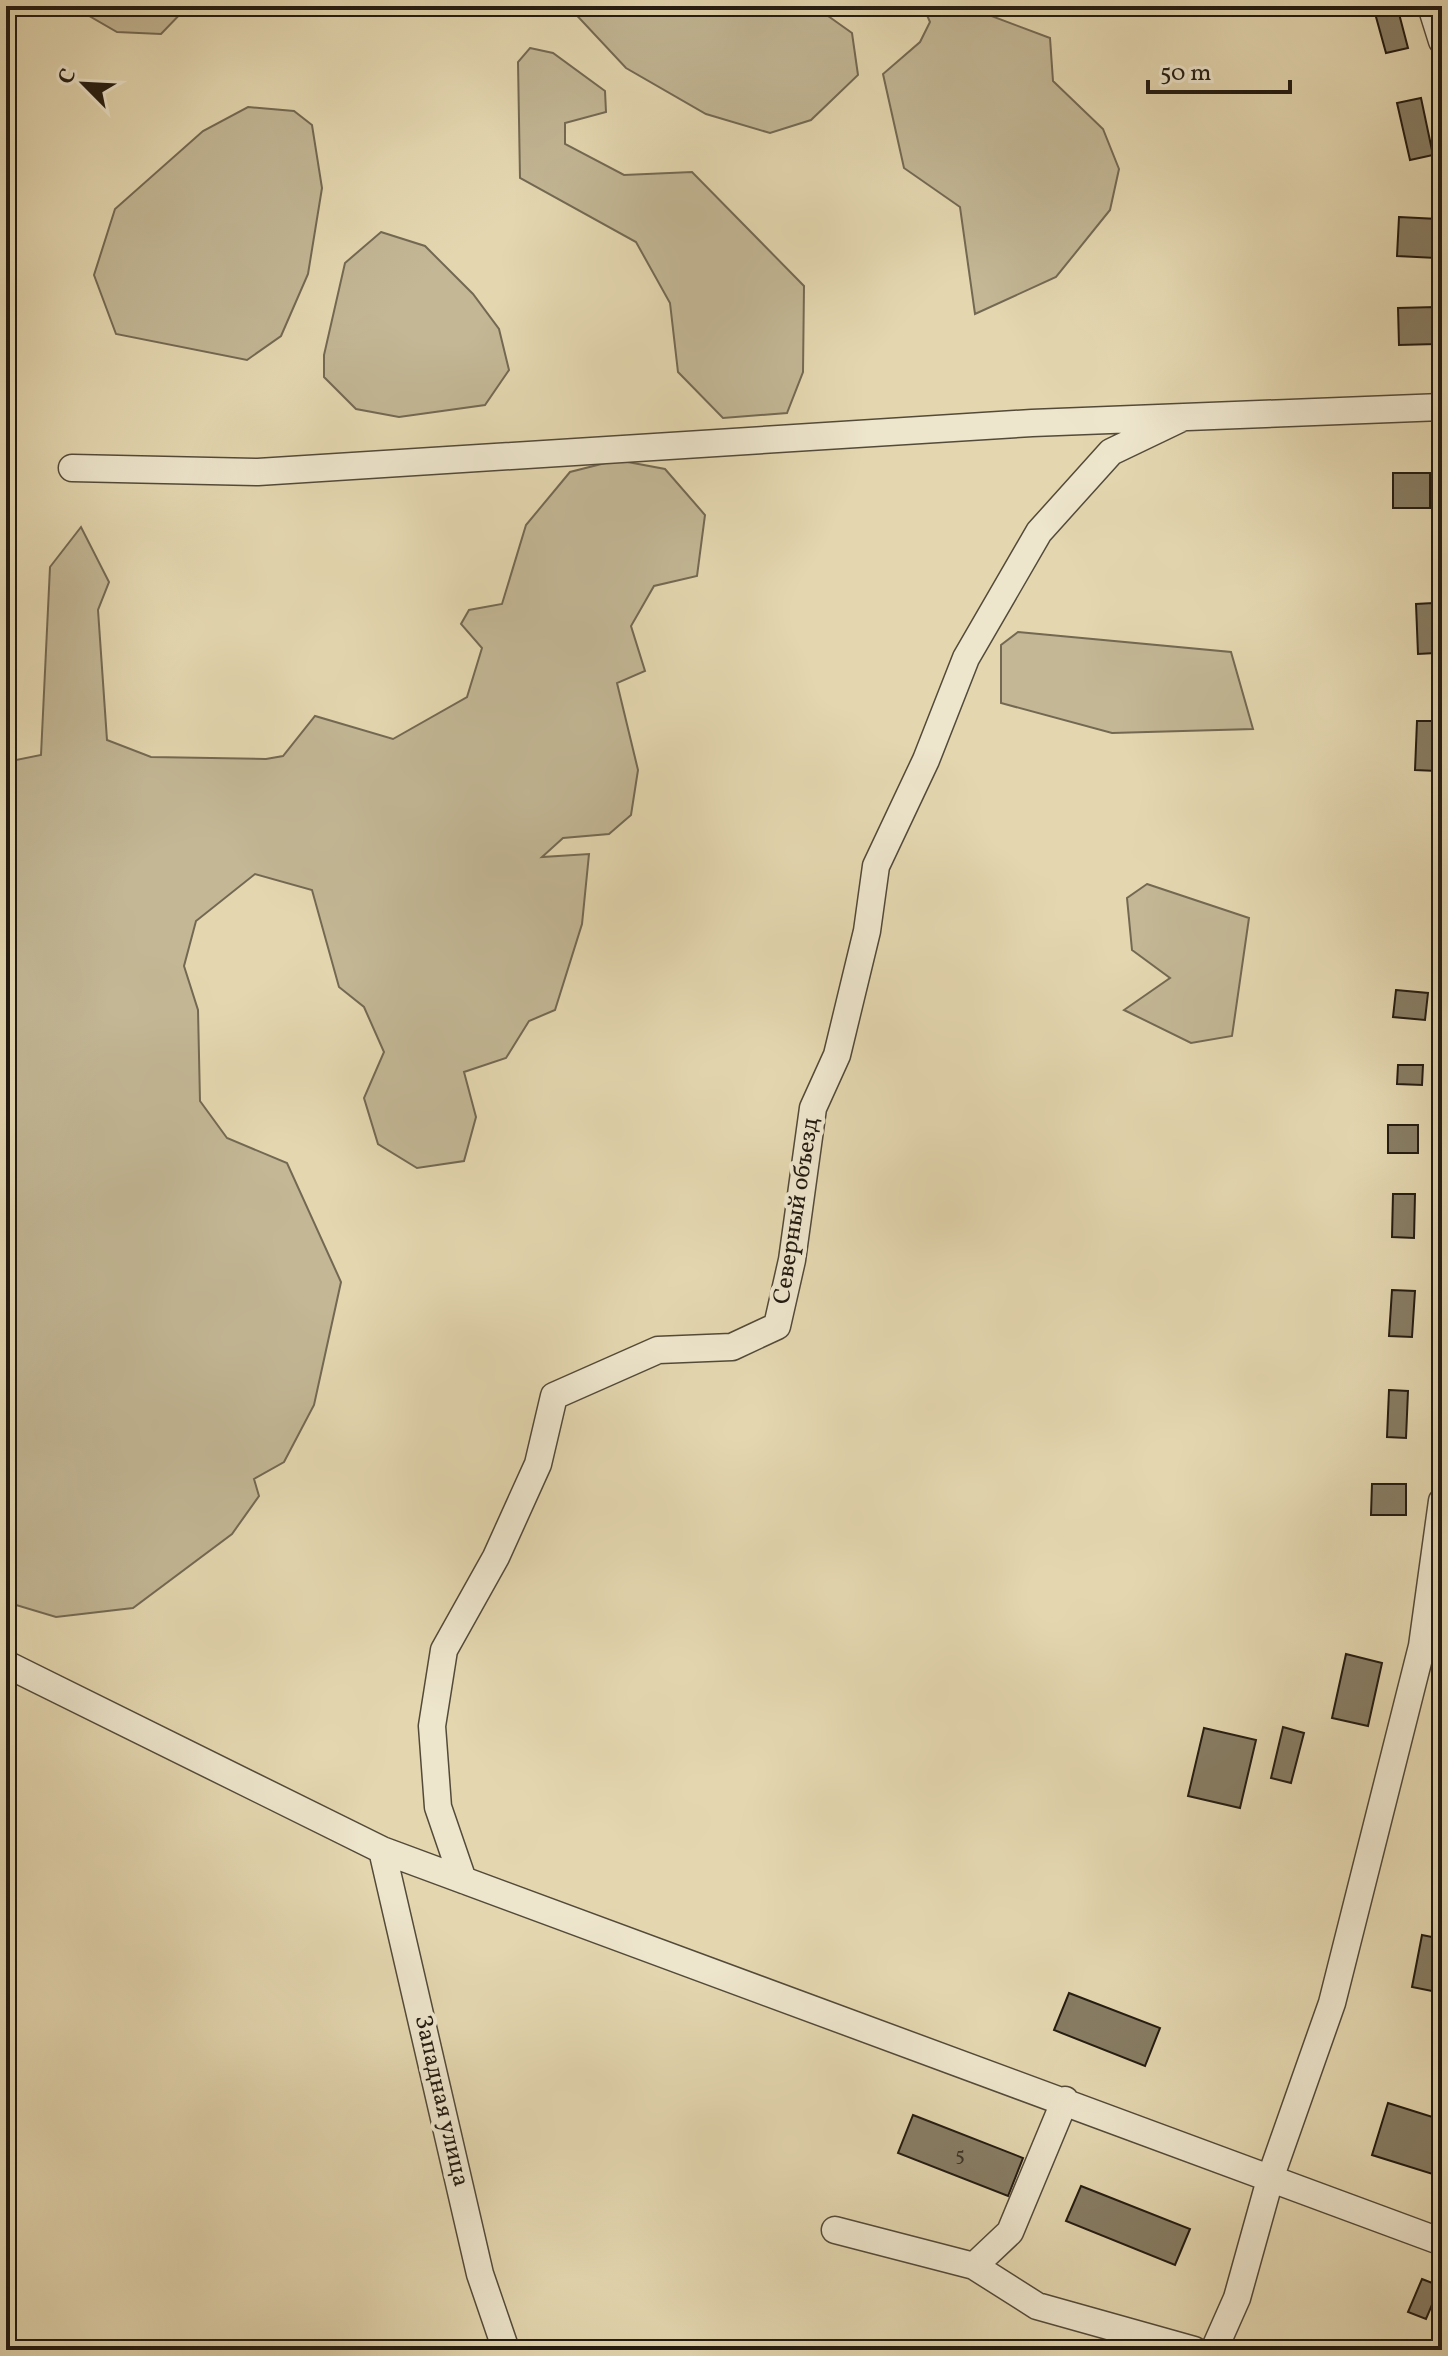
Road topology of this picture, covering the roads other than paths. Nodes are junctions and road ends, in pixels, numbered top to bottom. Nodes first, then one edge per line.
1 (1431, 6) edge
2 (1442, 41) edge
3 (1442, 407) edge
4 (1184, 417) junction
5 (72, 468) dead end
6 (1442, 1501) edge
7 (6, 1664) edge
8 (382, 1850) junction
9 (463, 1880) junction
10 (1065, 2100) junction
11 (1271, 2176) junction
12 (835, 2230) dead end
13 (1442, 2242) edge
14 (974, 2266) junction
15 (506, 2350) edge
16 (1194, 2350) edge
17 (1214, 2350) edge

1 - 2 street
3 - 4 street
4 - 5 street
4 - 9 street, Северный объезд
6 - 11 street
7 - 8 street
8 - 9 street
8 - 15 street, Западная улица
9 - 10 street
10 - 11 street
10 - 14 street
11 - 13 street
11 - 17 street
12 - 14 street
14 - 16 street

